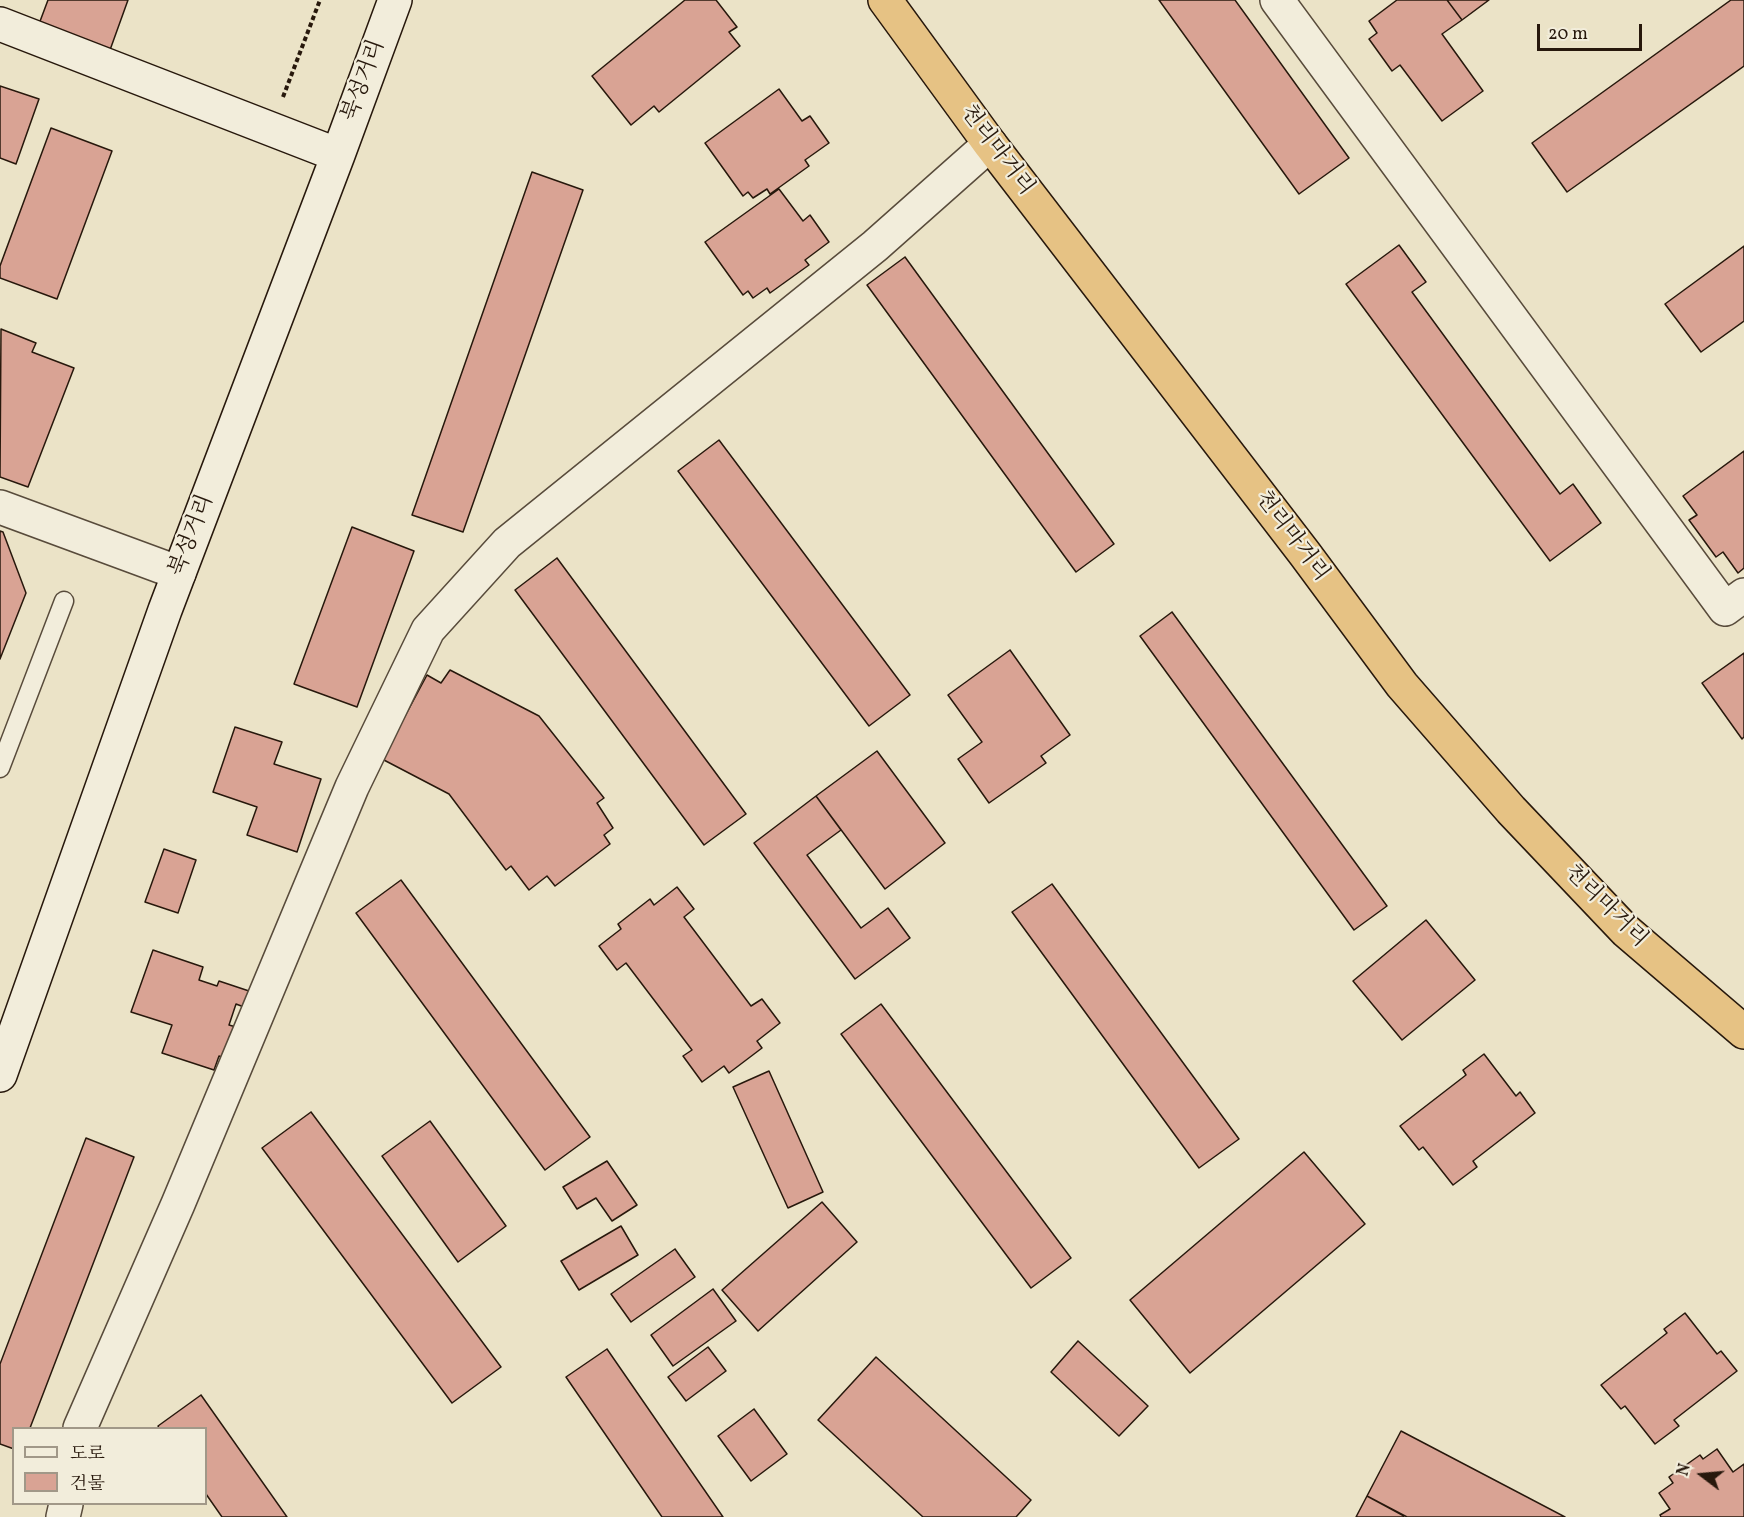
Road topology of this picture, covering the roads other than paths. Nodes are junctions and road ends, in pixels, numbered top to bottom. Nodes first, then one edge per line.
1 (395, 0) edge
2 (885, 0) edge
3 (1277, 0) edge
4 (0, 24) edge
5 (990, 144) junction
6 (338, 155) junction
7 (0, 507) edge
8 (179, 573) junction
9 (1744, 595) edge
10 (64, 601) dead end
11 (0, 768) edge
12 (1744, 1032) edge
13 (2, 1061) edge
14 (80, 1427) edge

1 - 6 street, 북성거리
2 - 5 highway, 천리마거리
3 - 9 street
4 - 6 street
5 - 12 highway, 천리마거리
5 - 14 street
6 - 8 street, 북성거리
7 - 8 street
8 - 13 street, 북성거리
10 - 11 lane

